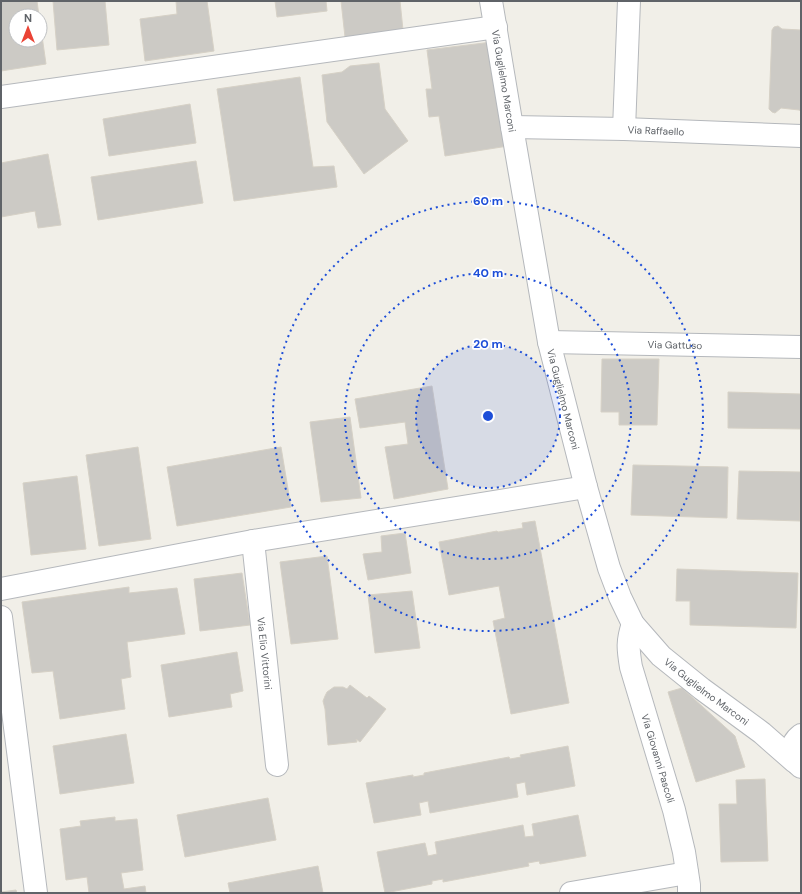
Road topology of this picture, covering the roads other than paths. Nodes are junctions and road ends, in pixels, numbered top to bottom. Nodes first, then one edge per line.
1 (492, 1) edge
2 (629, 1) edge
3 (496, 27) junction
4 (1, 96) edge
5 (512, 127) junction
6 (624, 129) junction
7 (801, 136) edge
8 (549, 342) junction
9 (801, 347) edge
10 (586, 487) junction
11 (254, 541) junction
12 (1, 590) edge
13 (1, 617) edge
14 (634, 624) junction
15 (762, 733) junction
16 (799, 736) edge
17 (798, 764) edge
18 (277, 765) dead end
19 (688, 883) edge
20 (36, 893) edge
21 (571, 893) edge

1 - 3 street, Via Guglielmo Marconi
2 - 6 street
3 - 4 street
3 - 5 street, Via Guglielmo Marconi
5 - 6 street, Via Raffaello
5 - 8 street, Via Guglielmo Marconi
6 - 7 street, Via Raffaello
8 - 9 street, Via Gattuso
8 - 10 street, Via Guglielmo Marconi
10 - 11 street
10 - 14 street, Via Guglielmo Marconi
11 - 12 street
11 - 18 street, Via Elio Vittorini
13 - 20 street
14 - 15 street, Via Guglielmo Marconi
14 - 19 street, Via Giovanni Pascoli
15 - 16 street, Via Guglielmo Marconi
15 - 17 street, Via Guglielmo Marconi
16 - 17 street
19 - 21 street

